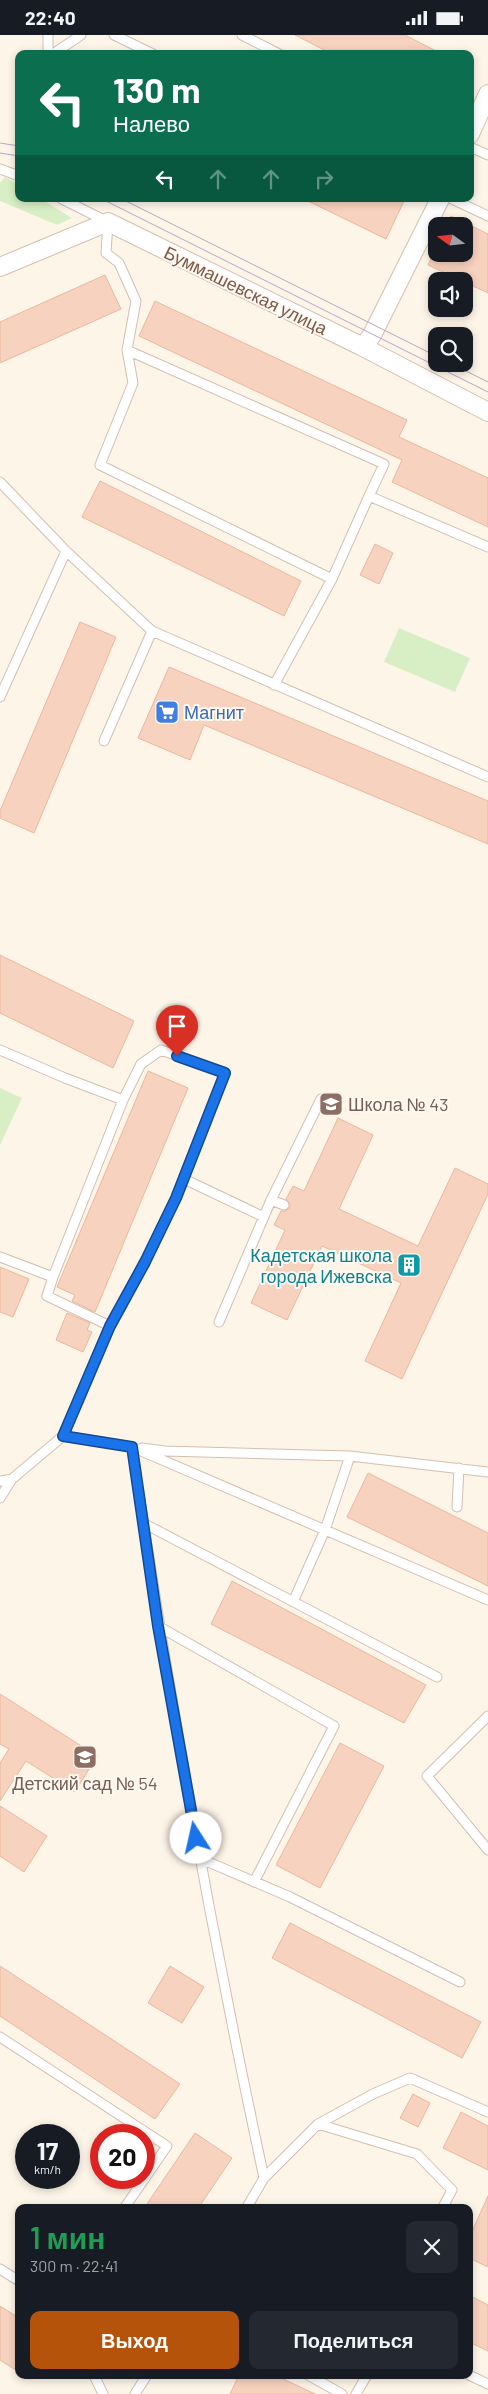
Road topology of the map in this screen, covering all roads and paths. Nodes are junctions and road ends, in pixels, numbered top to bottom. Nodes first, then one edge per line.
1 (48, 35) edge
2 (81, 35) edge
3 (114, 35) edge
4 (242, 35) edge
5 (48, 50) edge
6 (60, 50) edge
7 (145, 50) edge
8 (271, 50) edge
9 (488, 94) edge
10 (474, 125) edge
11 (474, 149) edge
12 (488, 155) edge
13 (0, 169) edge
14 (15, 175) edge
15 (68, 202) edge
16 (438, 202) edge
17 (459, 202) edge
18 (488, 215) edge
19 (108, 222) junction
20 (0, 267) edge
21 (363, 347) junction
22 (127, 350) junction
23 (488, 412) edge
24 (0, 483) edge
25 (369, 497) junction
26 (488, 547) edge
27 (66, 551) junction
28 (332, 579) junction
29 (152, 631) junction
30 (274, 685) junction
31 (0, 697) edge
32 (104, 741) dead end
33 (488, 777) edge
34 (0, 1050) edge
35 (123, 1099) junction
36 (321, 1099) dead end
37 (184, 1179) junction
38 (271, 1200) junction
39 (284, 1205) dead end
40 (264, 1217) junction
41 (0, 1257) edge
42 (53, 1277) junction
43 (220, 1322) dead end
44 (110, 1326) junction
45 (63, 1436) junction
46 (132, 1447) junction
47 (350, 1456) junction
48 (459, 1468) junction
49 (488, 1472) edge
50 (12, 1479) junction
51 (0, 1481) edge
52 (0, 1498) edge
53 (456, 1507) dead end
54 (143, 1523) junction
55 (325, 1531) junction
56 (488, 1600) edge
57 (293, 1602) junction
58 (158, 1626) junction
59 (438, 1677) dead end
60 (488, 1716) edge
61 (488, 1850) edge
62 (199, 1858) junction
63 (254, 1883) junction
64 (460, 1982) dead end
65 (0, 2037) edge
66 (488, 2112) edge
67 (318, 2124) junction
68 (264, 2178) junction
69 (127, 2204) edge
70 (249, 2204) edge
71 (445, 2204) edge
72 (0, 2269) edge
73 (15, 2278) edge
74 (473, 2377) edge
75 (96, 2379) edge
76 (144, 2379) edge
77 (315, 2379) edge
78 (365, 2379) edge
79 (488, 2384) edge
80 (104, 2394) edge
81 (135, 2394) edge
82 (342, 2394) edge
83 (356, 2394) edge

1 - 5 lane
2 - 6 lane
3 - 7 lane
4 - 8 lane
9 - 10 street
11 - 12 lane
13 - 14 lane
15 - 19 lane
16 - 21 street
17 - 18 lane
19 - 20 street
19 - 21 street, Буммашевская улица
19 - 22 lane
21 - 23 street, Буммашевская улица
22 - 25 lane
22 - 28 lane
24 - 27 lane
25 - 26 lane
25 - 28 lane
27 - 29 lane
27 - 31 lane
28 - 30 lane
29 - 30 lane
29 - 32 lane
30 - 33 lane
34 - 35 lane
35 - 37 lane
35 - 42 lane
36 - 38 lane
37 - 40 lane
37 - 44 lane
38 - 39 lane
38 - 40 lane
40 - 43 lane
41 - 42 lane
42 - 44 lane
44 - 45 lane
45 - 46 lane
45 - 50 lane
46 - 47 lane
46 - 54 lane
46 - 55 lane
47 - 48 lane
47 - 55 lane
48 - 49 lane
48 - 53 lane
50 - 51 lane
50 - 52 lane
54 - 57 lane
54 - 58 lane
55 - 56 lane
55 - 57 lane
57 - 59 lane
58 - 62 lane
58 - 63 lane
60 - 61 lane
62 - 63 lane
62 - 68 lane
63 - 64 lane
65 - 69 lane
66 - 67 lane
67 - 68 lane
67 - 71 lane
68 - 70 lane
72 - 73 lane
74 - 79 lane
75 - 80 lane
76 - 81 lane
77 - 82 lane
78 - 83 lane

